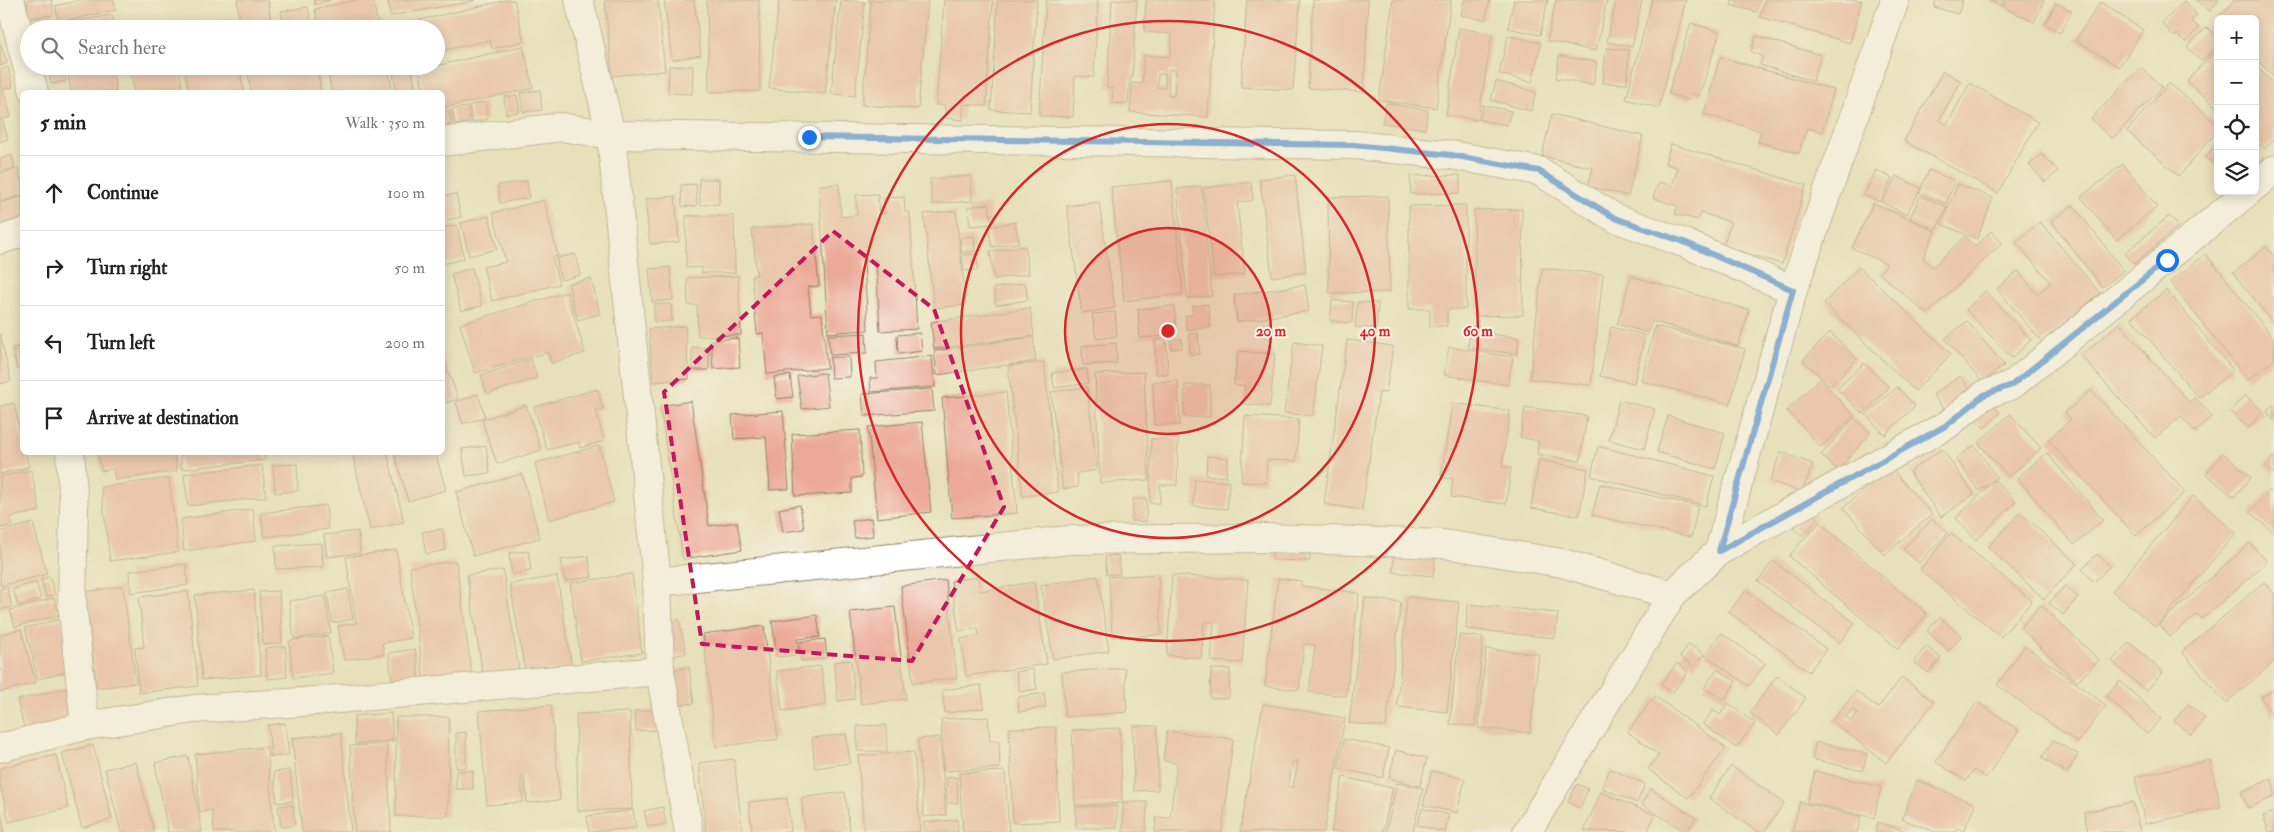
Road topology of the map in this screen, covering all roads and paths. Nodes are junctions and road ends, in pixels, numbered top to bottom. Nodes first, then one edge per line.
1 (10, 0) edge
2 (579, 0) edge
3 (1895, 0) edge
4 (20, 38) edge
5 (30, 75) edge
6 (33, 90) edge
7 (611, 135) junction
8 (445, 142) edge
9 (2274, 170) edge
10 (2259, 183) edge
11 (2244, 195) edge
12 (20, 234) edge
13 (0, 240) edge
14 (1793, 290) junction
15 (70, 455) edge
16 (1719, 551) junction
17 (657, 582) junction
18 (1672, 595) junction
19 (660, 670) junction
20 (85, 726) junction
21 (0, 748) edge
22 (689, 832) edge
23 (1527, 832) edge

1 - 4 street
2 - 7 street
3 - 14 street
5 - 6 street
7 - 8 street
7 - 14 street
7 - 17 street
9 - 10 street
11 - 16 street
12 - 13 street
14 - 16 street
15 - 20 street
16 - 18 street
17 - 18 street
17 - 19 street
18 - 23 street
19 - 20 street
19 - 22 street
20 - 21 street

